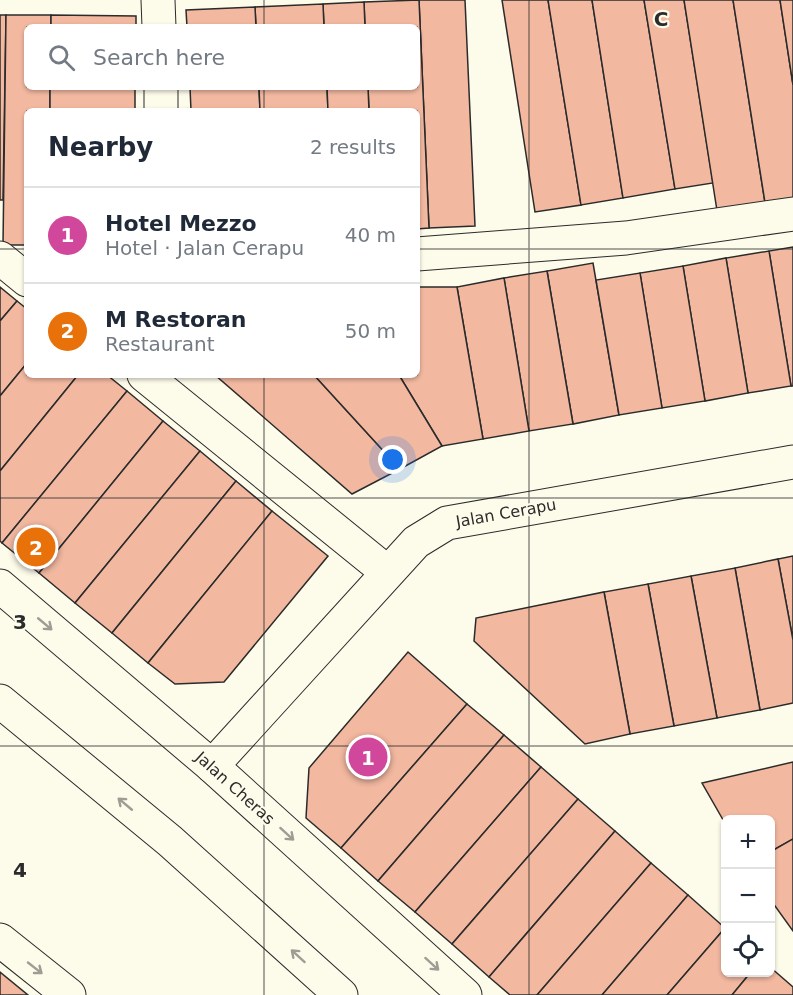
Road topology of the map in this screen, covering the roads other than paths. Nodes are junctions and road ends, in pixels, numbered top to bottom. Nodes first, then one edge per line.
1 (158, 0) edge
2 (159, 24) edge
3 (160, 90) edge
4 (161, 108) edge
5 (793, 214) edge
6 (420, 254) edge
7 (0, 258) edge
8 (24, 278) edge
9 (148, 378) edge
10 (793, 462) edge
11 (387, 572) junction
12 (0, 586) edge
13 (0, 701) edge
14 (212, 766) junction
15 (0, 940) edge
16 (69, 995) edge
17 (341, 995) edge
18 (465, 995) edge

1 - 2 main road
3 - 4 main road
5 - 6 main road
7 - 8 main road
9 - 11 main road
10 - 11 main road, Jalan Cerapu
11 - 14 main road, Jalan Cerapu
12 -> 14 main road, Jalan Cheras
17 -> 13 main road
14 -> 18 main road, Jalan Cheras
15 -> 16 main road

